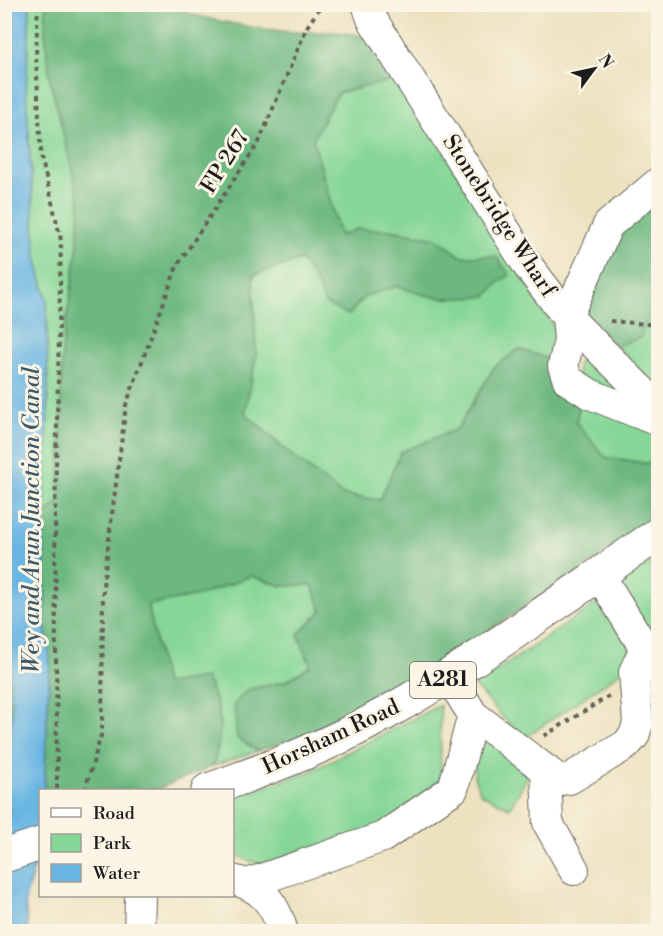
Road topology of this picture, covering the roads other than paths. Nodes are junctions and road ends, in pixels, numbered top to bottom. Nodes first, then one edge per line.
1 (367, 4) edge
2 (658, 183) edge
3 (567, 317) junction
4 (658, 407) edge
5 (658, 421) edge
6 (658, 534) edge
7 (599, 574) junction
8 (645, 667) edge
9 (449, 676) junction
10 (473, 715) junction
11 (534, 762) junction
12 (211, 789) edge
13 (39, 844) edge
14 (4, 856) edge
15 (573, 870) dead end
16 (241, 881) edge
17 (140, 897) edge
18 (139, 932) edge
19 (283, 932) edge

1 - 3 street, Stonebridge Wharf
2 - 3 street
3 - 4 street, Stonebridge Wharf
3 - 5 street
6 - 7 main road, Horsham Road / A281
7 - 8 street
7 - 9 main road, Horsham Road / A281
8 - 11 street
9 - 10 street
9 - 12 main road, Horsham Road / A281
10 - 11 street
10 - 16 street
11 - 15 street
13 - 14 main road
16 - 19 street
17 - 18 street

